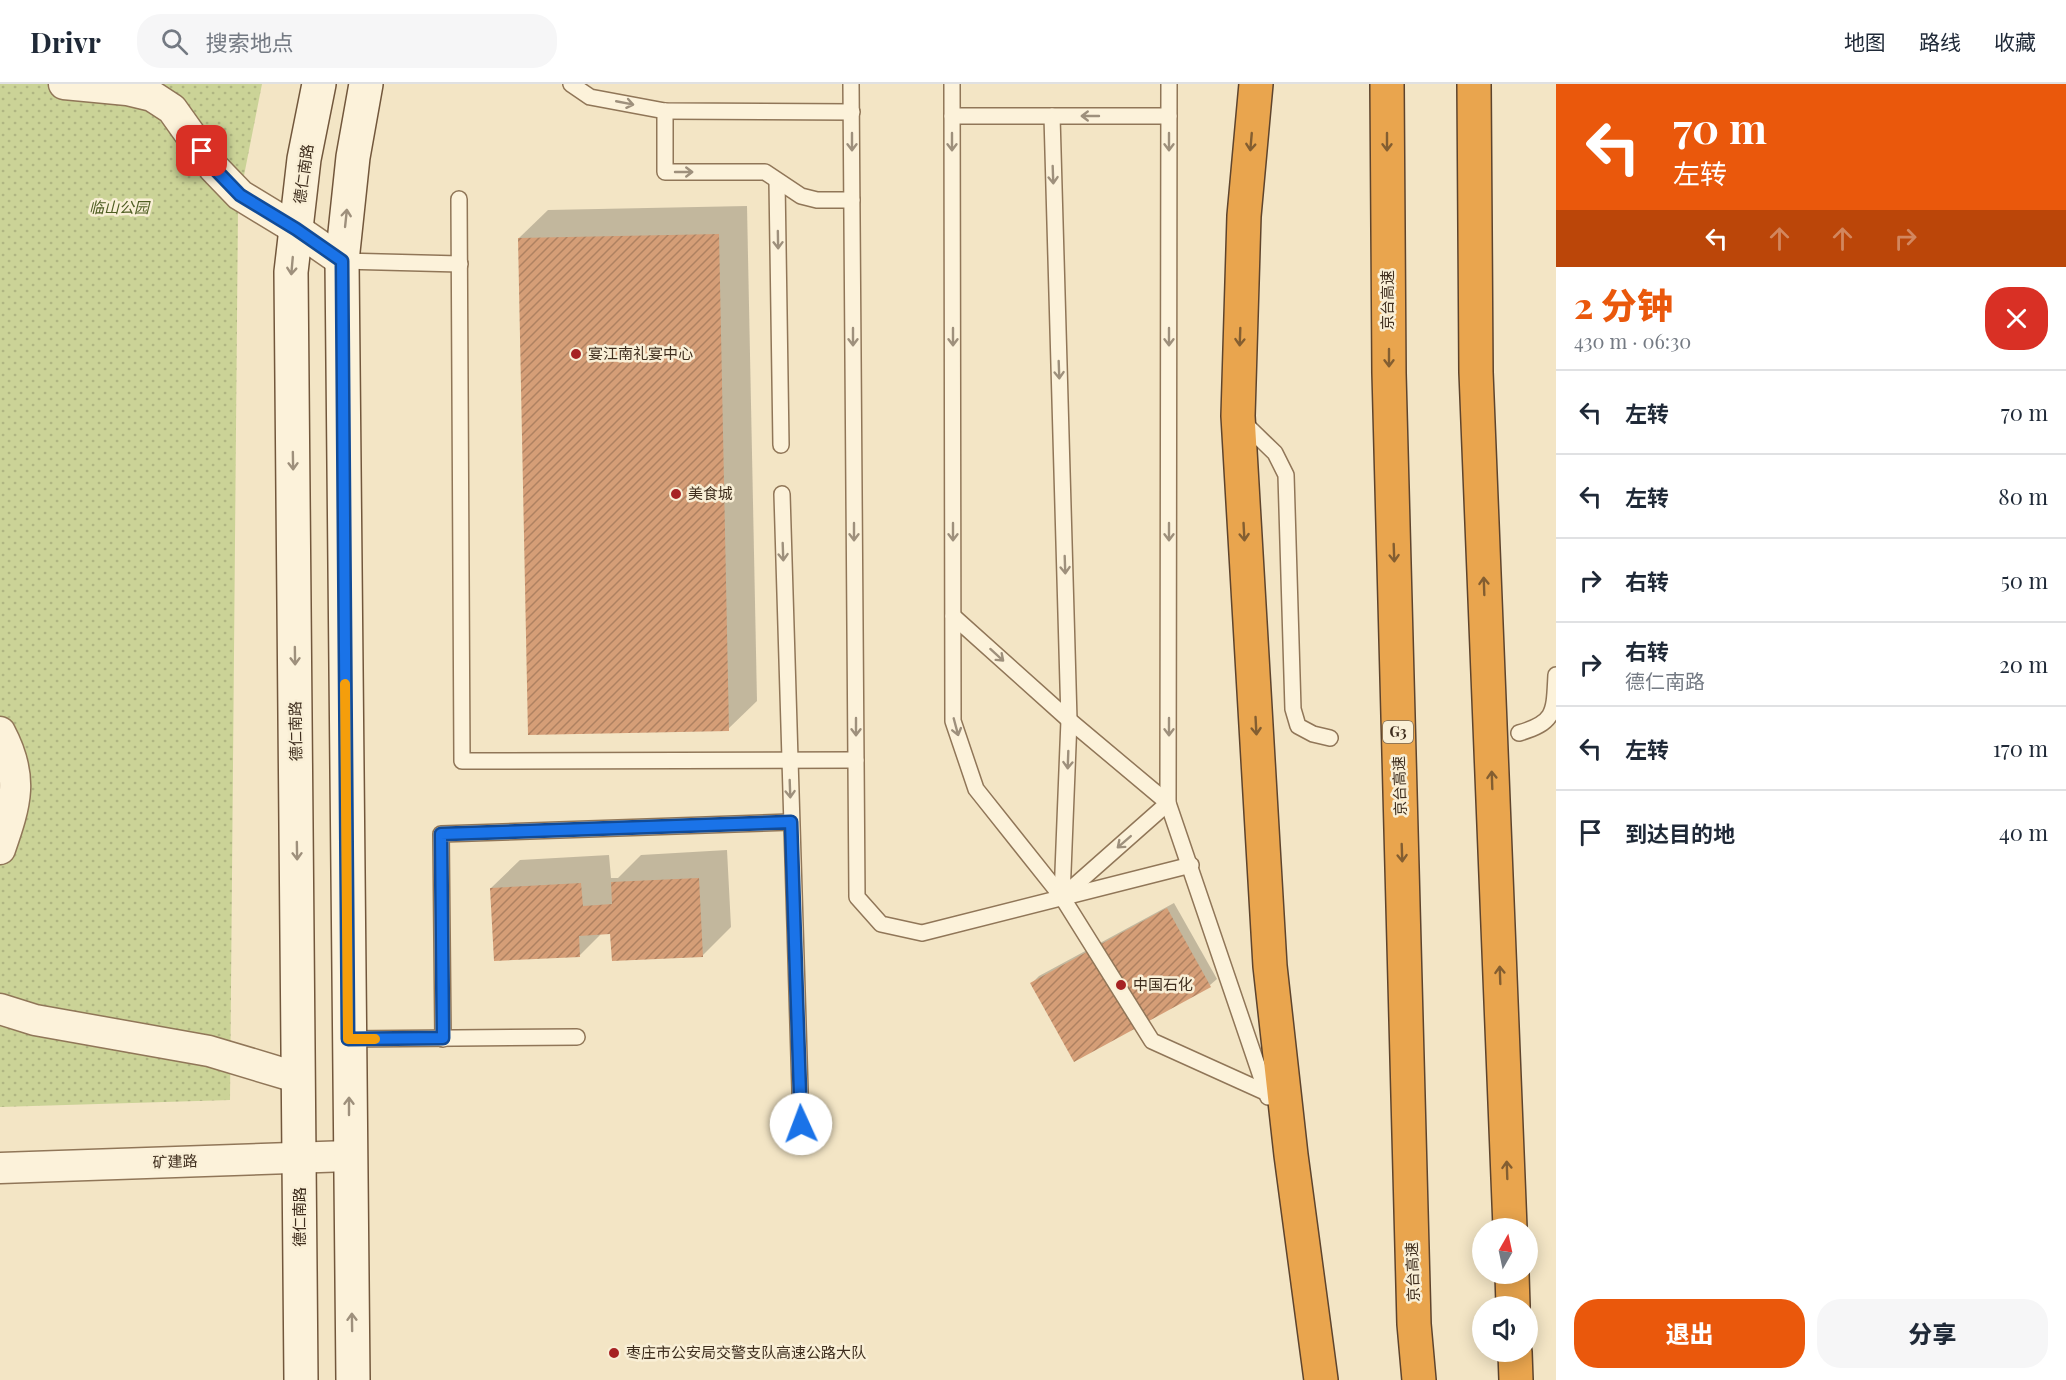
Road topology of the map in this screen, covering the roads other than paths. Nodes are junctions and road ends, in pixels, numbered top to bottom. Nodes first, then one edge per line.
1 (64, 84) edge
2 (319, 84) edge
3 (366, 84) edge
4 (571, 84) edge
5 (851, 84) edge
6 (952, 84) edge
7 (1169, 84) edge
8 (1256, 84) edge
9 (1387, 84) edge
10 (1474, 84) edge
11 (664, 111) junction
12 (852, 112) junction
13 (952, 116) junction
14 (1052, 116) junction
15 (1169, 116) junction
16 (777, 181) junction
17 (459, 199) dead end
18 (852, 200) junction
19 (296, 229) junction
20 (342, 261) junction
21 (459, 264) junction
22 (1238, 416) junction
23 (781, 445) dead end
24 (782, 494) dead end
25 (953, 616) junction
26 (1556, 675) edge
27 (1069, 720) junction
28 (0, 732) edge
29 (1519, 734) dead end
30 (1330, 738) dead end
31 (789, 760) junction
32 (856, 760) junction
33 (1168, 803) junction
34 (791, 822) junction
35 (0, 849) edge
36 (1191, 865) junction
37 (1062, 897) junction
38 (0, 1009) edge
39 (577, 1037) dead end
40 (443, 1038) junction
41 (348, 1039) junction
42 (299, 1078) junction
43 (1267, 1093) junction
44 (801, 1124) dead end
45 (1291, 1155) junction
46 (349, 1156) junction
47 (300, 1157) junction
48 (0, 1168) edge
49 (1510, 1218) edge
50 (1515, 1362) edge
51 (301, 1380) edge
52 (353, 1380) edge
53 (1321, 1380) edge
54 (1419, 1380) edge
55 (1516, 1380) edge

1 - 19 street
2 - 19 main road, 德仁南路
20 -> 3 main road
4 -> 11 lane
5 - 12 lane
6 - 13 lane
7 - 15 lane
8 -> 22 highway
9 -> 54 highway, 京台高速 / G3
49 -> 10 highway
11 - 12 lane
11 -> 16 lane
12 -> 18 lane
13 - 14 lane
13 -> 25 lane
15 -> 14 lane
14 -> 27 lane
15 -> 33 lane
16 - 18 lane
16 -> 23 lane
17 - 21 lane
18 -> 32 lane
19 - 20 street
19 -> 42 main road, 德仁南路
20 - 21 lane
20 - 41 main road
21 - 31 lane
22 - 30 lane
22 -> 45 highway
24 -> 31 lane
25 -> 27 lane
25 -> 37 lane
26 - 29 lane
27 - 33 lane
27 -> 37 lane
28 - 35 street
31 - 32 lane
31 -> 34 lane
32 - 37 lane
33 - 36 lane
33 -> 37 lane
34 - 40 lane
34 - 44 lane
36 - 37 lane
36 - 43 lane
37 - 43 lane
38 - 42 street
39 - 40 lane
40 - 41 lane
46 -> 41 main road
42 - 47 main road, 德仁南路
43 - 45 lane
45 - 53 highway
46 - 47 street, 矿建路
52 -> 46 main road
47 - 48 street, 矿建路
47 - 51 main road, 德仁南路
50 - 55 highway

